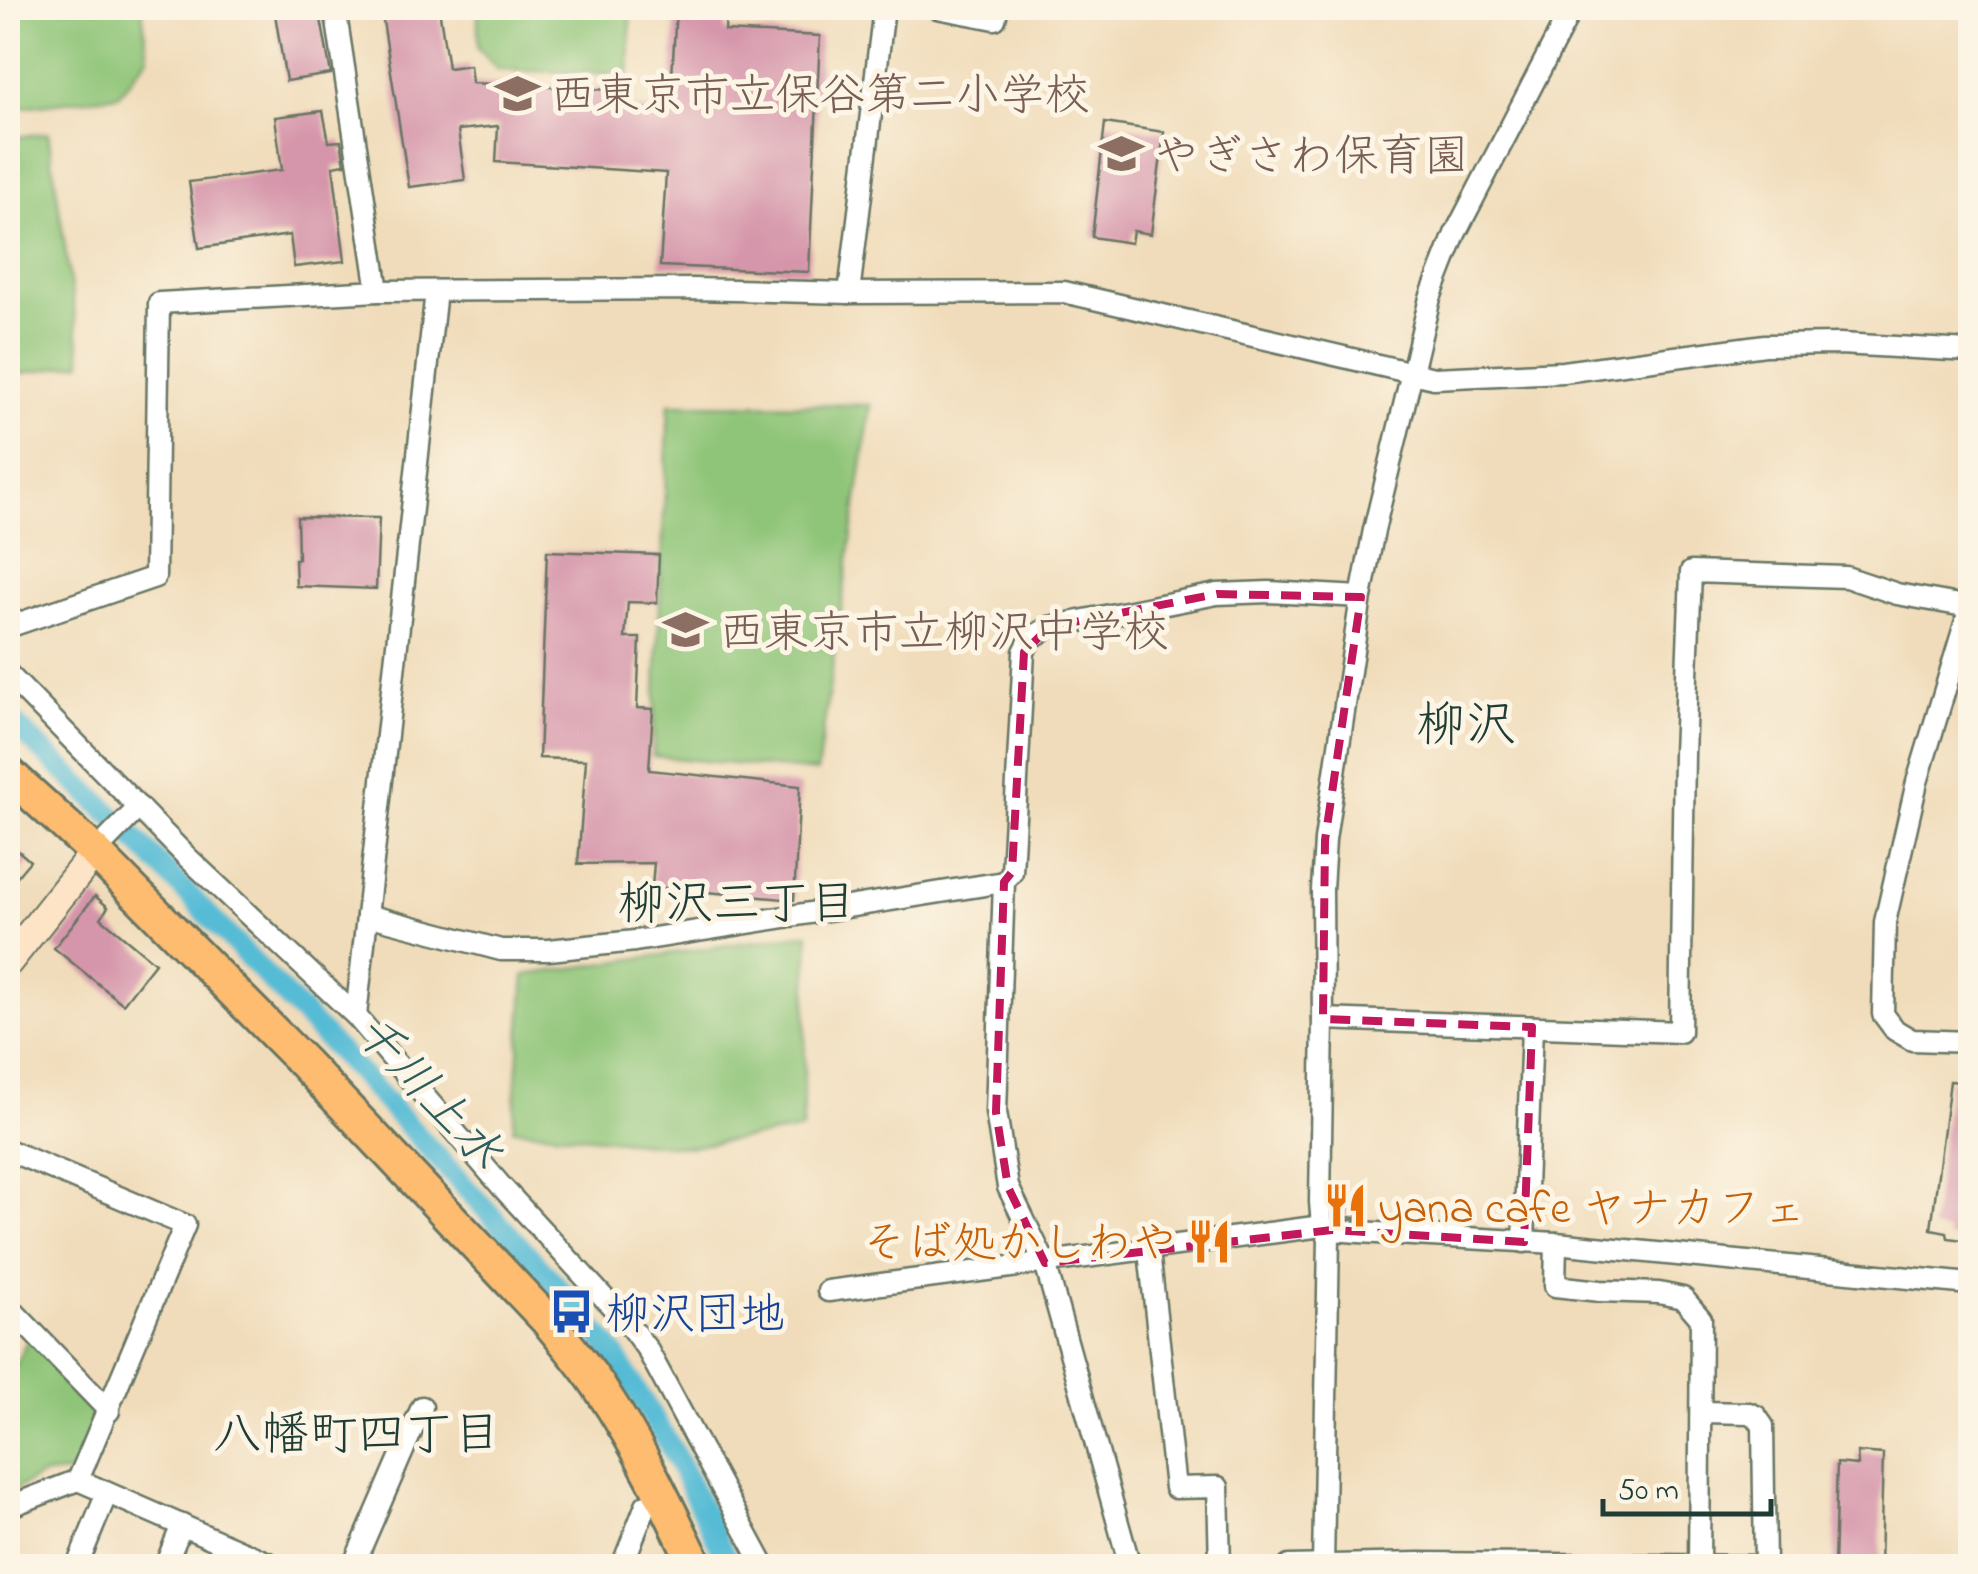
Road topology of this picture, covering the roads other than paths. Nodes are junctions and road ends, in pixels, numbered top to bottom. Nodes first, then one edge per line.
1 (335, 8) edge
2 (884, 8) edge
3 (937, 8) edge
4 (998, 8) edge
5 (1572, 8) edge
6 (378, 291) junction
7 (436, 291) junction
8 (849, 293) junction
9 (1970, 351) edge
10 (1410, 374) junction
11 (1361, 597) junction
12 (1970, 607) edge
13 (8, 627) edge
14 (8, 674) edge
15 (8, 773) edge
16 (139, 808) junction
17 (95, 852) junction
18 (1004, 882) junction
19 (367, 915) junction
20 (8, 962) edge
21 (356, 1016) junction
22 (1323, 1019) junction
23 (1532, 1027) junction
24 (1970, 1042) edge
25 (8, 1150) edge
26 (1322, 1226) junction
27 (1524, 1242) junction
28 (1556, 1243) junction
29 (1149, 1250) junction
30 (1045, 1263) junction
31 (1970, 1284) edge
32 (828, 1292) dead end
33 (12, 1311) edge
34 (8, 1338) edge
35 (422, 1406) dead end
36 (108, 1411) junction
37 (1701, 1412) junction
38 (78, 1480) junction
39 (107, 1492) junction
40 (665, 1501) junction
41 (8, 1507) edge
42 (182, 1525) junction
43 (1569, 1565) edge
44 (1699, 1565) edge
45 (77, 1566) edge
46 (165, 1566) edge
47 (275, 1566) edge
48 (353, 1566) edge
49 (622, 1566) edge
50 (696, 1566) edge
51 (764, 1566) edge
52 (1130, 1566) edge
53 (1220, 1566) edge
54 (1289, 1566) edge
55 (1323, 1566) edge
56 (1765, 1566) edge

1 - 6 street
2 - 8 street
3 - 4 street
5 - 10 street
6 - 7 street
6 - 13 street
7 - 8 street
7 - 19 street
8 - 10 street
9 - 10 street
10 - 11 street
11 - 18 street
11 - 22 street
12 - 23 street
12 - 24 street
14 - 16 street
15 - 17 main road
16 - 17 street
16 - 21 street
17 - 20 street
17 - 40 main road
18 - 19 street
18 - 30 street
19 - 21 street
21 - 51 street
22 - 23 street
22 - 26 street
23 - 27 street
25 - 36 street
26 - 27 street
26 - 29 street
26 - 55 street
27 - 28 street
28 - 31 street
28 - 37 street
29 - 30 street
29 - 53 street
30 - 32 street
30 - 52 street
33 - 34 street
33 - 36 street
35 - 48 street
36 - 38 street
37 - 44 street
37 - 56 street
38 - 39 street
38 - 41 street
39 - 42 street
39 - 45 street
40 - 49 street
40 - 50 main road
42 - 46 street
42 - 47 street
43 - 44 street
43 - 55 street
44 - 56 street
54 - 55 street

